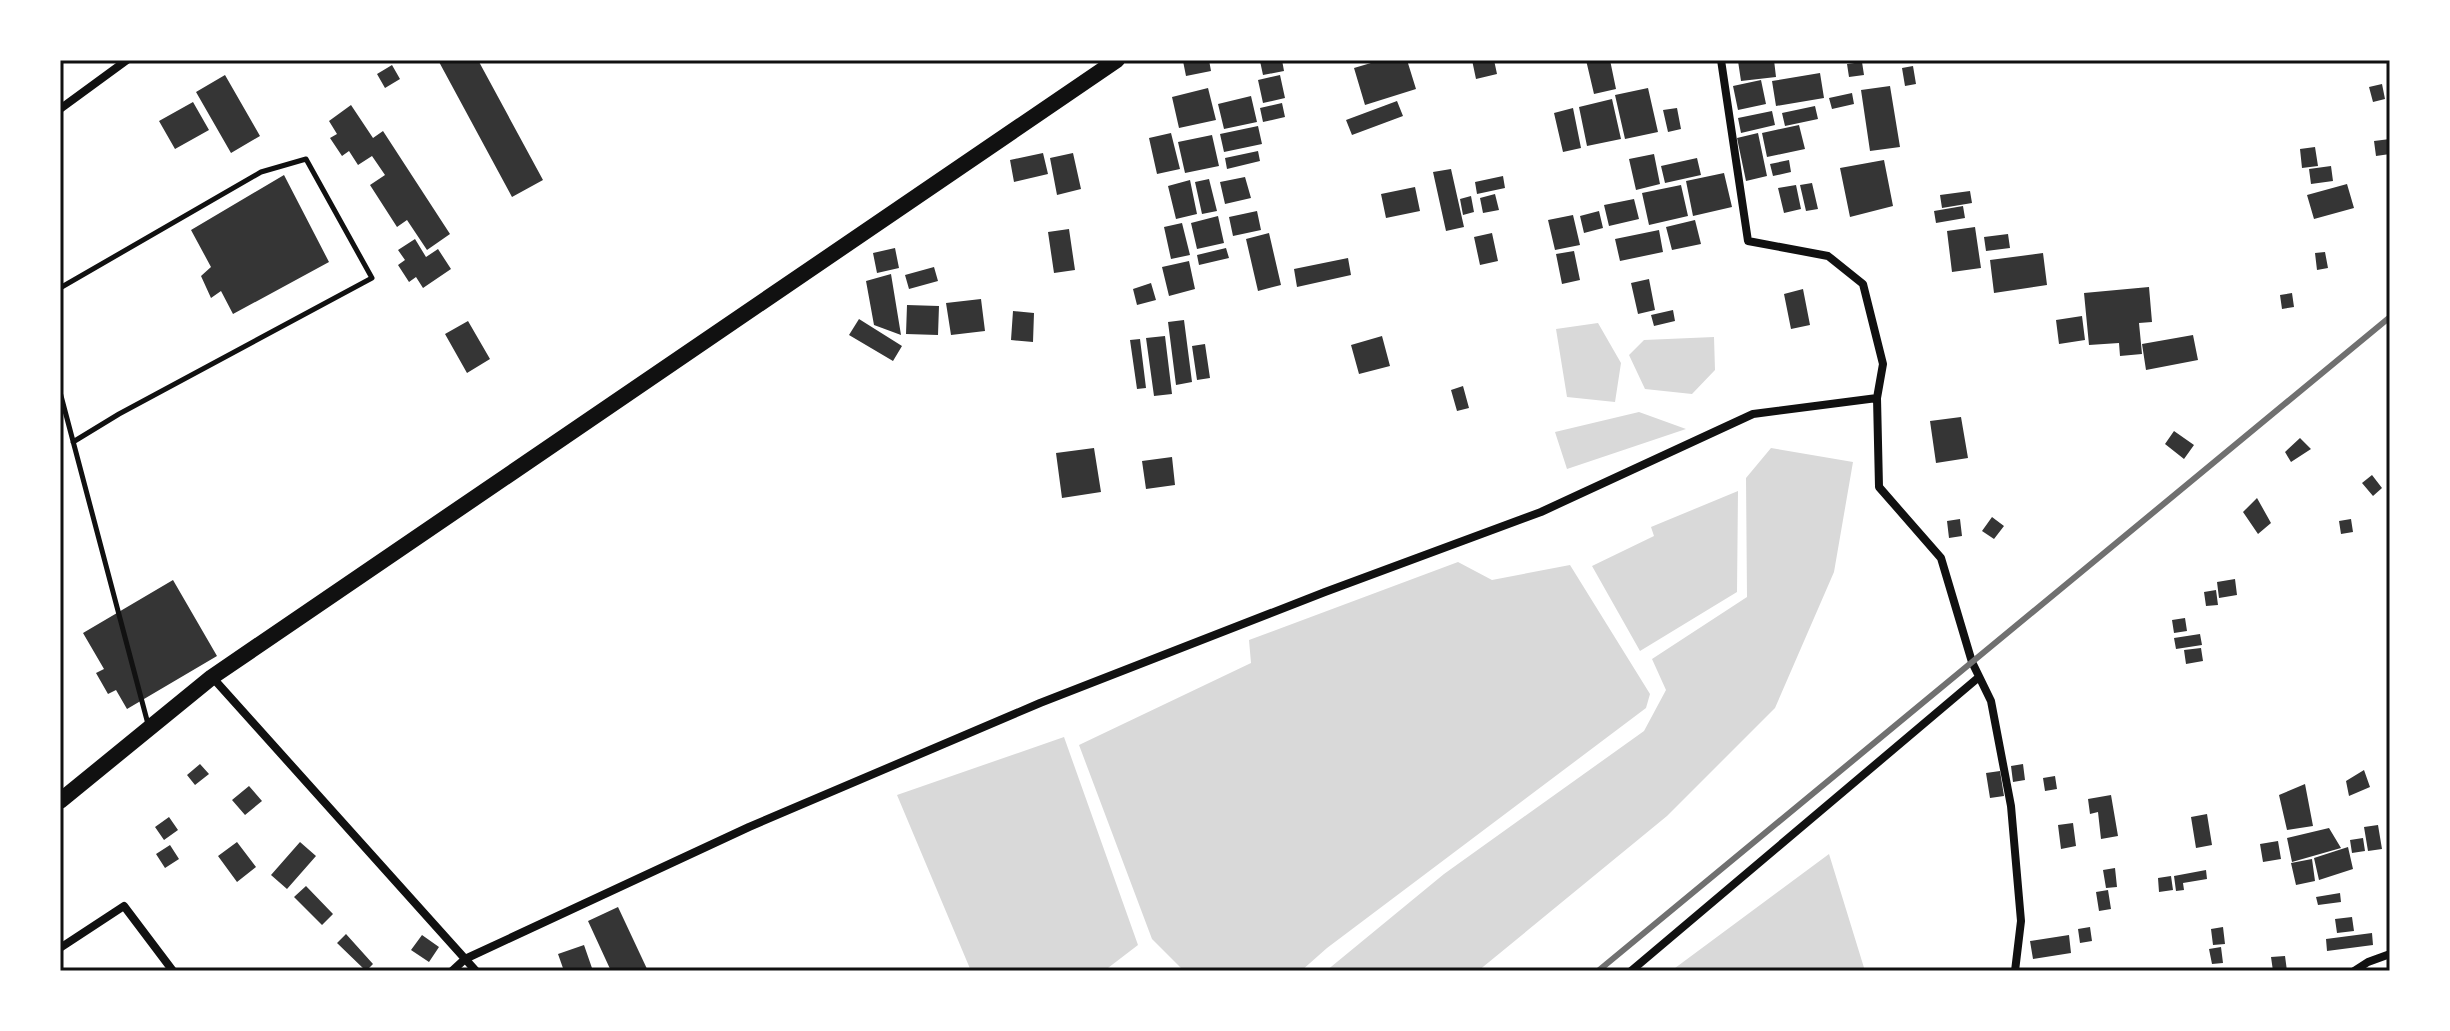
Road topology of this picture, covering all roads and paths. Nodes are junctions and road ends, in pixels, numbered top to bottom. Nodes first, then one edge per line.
1 (127, 60) edge
2 (1117, 60) edge
3 (1721, 60) edge
4 (60, 109) edge
5 (60, 288) edge
6 (60, 392) edge
7 (1877, 398) junction
8 (73, 442) junction
9 (212, 677) junction
10 (1979, 677) junction
11 (149, 729) junction
12 (60, 801) edge
13 (60, 948) edge
14 (2390, 954) edge
15 (465, 959) junction
16 (173, 971) edge
17 (452, 971) edge
18 (476, 971) edge
19 (1631, 971) edge
20 (2015, 971) edge
21 (2354, 971) edge

1 - 4 street
2 - 9 highway
3 - 7 street
5 - 8 lane
6 - 8 lane
7 - 10 street
7 - 15 street
8 - 11 lane
9 - 11 highway
9 - 15 street
10 - 19 street
10 - 20 street
11 - 12 highway
13 - 16 street
14 - 21 street
15 - 17 street
15 - 18 street

